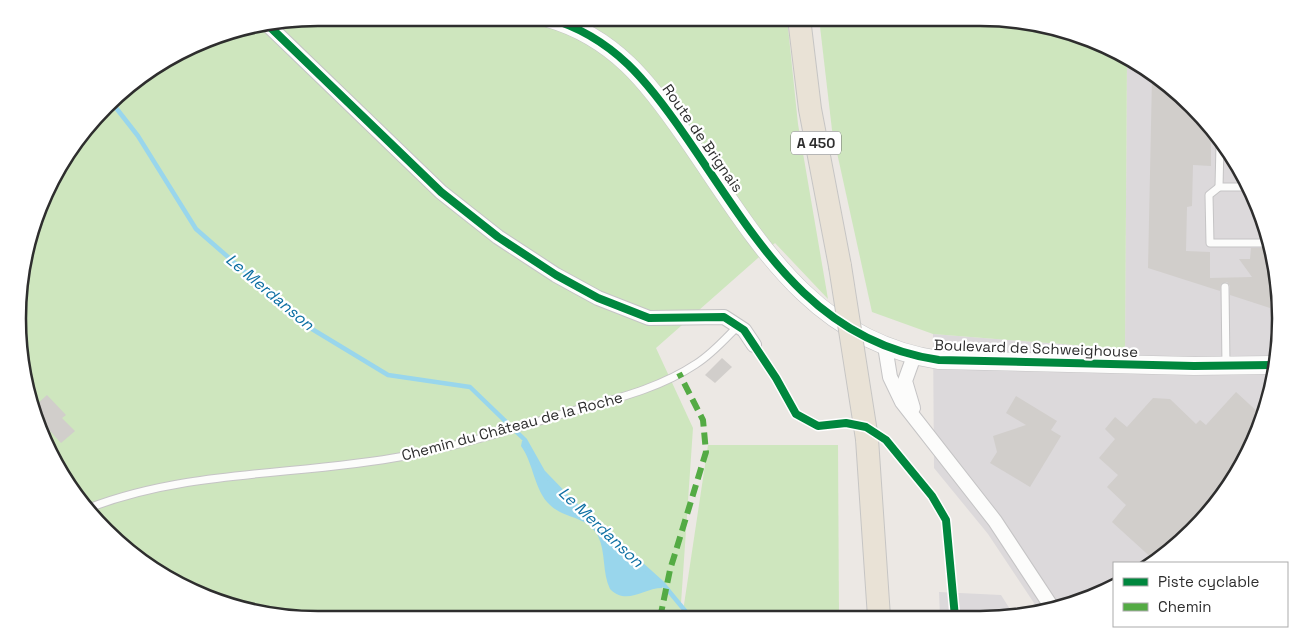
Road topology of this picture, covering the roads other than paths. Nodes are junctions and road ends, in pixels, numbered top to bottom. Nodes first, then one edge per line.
1 (568, 26) edge
2 (800, 26) edge
3 (273, 30) edge
4 (1220, 153) edge
5 (1240, 186) edge
6 (1219, 187) junction
7 (1262, 244) edge
8 (1225, 287) dead end
9 (812, 302) joint
10 (738, 326) junction
11 (754, 345) dead end
12 (885, 346) junction
13 (914, 356) junction
14 (1268, 365) edge
15 (1226, 366) junction
16 (919, 425) junction
17 (95, 506) edge
18 (1049, 602) edge
19 (879, 611) edge

1 - 9 street, Route de Brignais
2 - 19 highway, A 450, bridge
3 - 10 street
4 - 6 lane
5 - 6 lane
6 - 7 lane
8 - 15 lane
9 - 12 street, Boulevard de Schweighouse
10 - 11 street
10 - 17 lane, Chemin du Château de la Roche
12 - 13 street, Boulevard de Schweighouse
12 - 16 street
13 - 15 street, Boulevard de Schweighouse
13 - 16 street
14 - 15 street, Boulevard de Schweighouse
16 - 18 street

